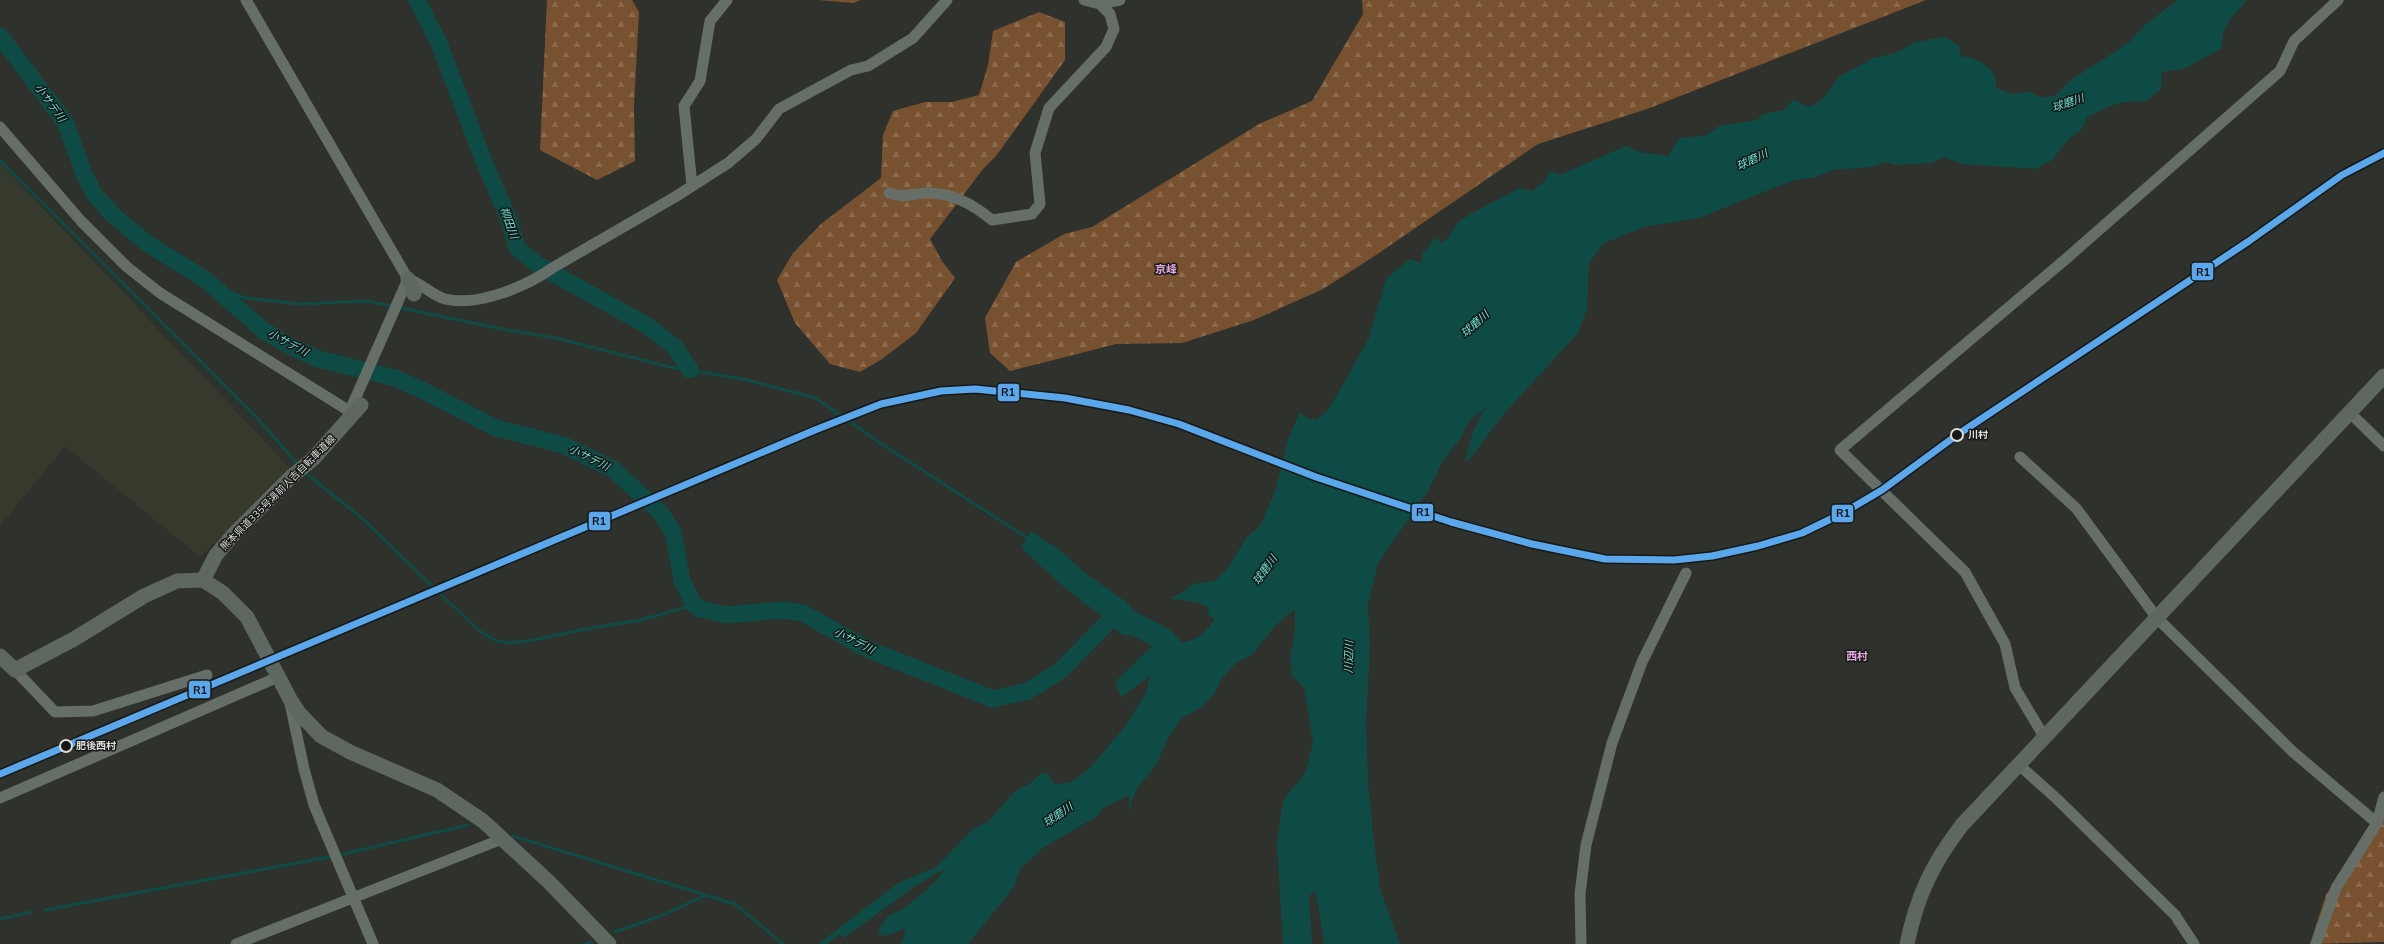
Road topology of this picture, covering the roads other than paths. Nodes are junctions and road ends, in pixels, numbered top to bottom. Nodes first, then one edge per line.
1 (246, 0) edge
2 (727, 0) edge
3 (947, 0) edge
4 (1084, 0) edge
5 (1120, 0) edge
6 (2338, 0) edge
7 (1100, 4) junction
8 (0, 127) edge
9 (692, 186) junction
10 (888, 193) dead end
11 (408, 279) junction
12 (414, 294) dead end
13 (2384, 376) edge
14 (358, 409) junction
15 (2350, 413) junction
16 (2384, 446) edge
17 (2020, 457) dead end
18 (1686, 573) dead end
19 (203, 580) junction
20 (2157, 618) junction
21 (0, 656) edge
22 (15, 670) junction
23 (207, 675) dead end
24 (278, 676) junction
25 (290, 699) junction
26 (2045, 738) junction
27 (2020, 766) junction
28 (2384, 797) edge
29 (0, 798) edge
30 (2377, 823) junction
31 (502, 839) junction
32 (354, 896) junction
33 (236, 944) edge
34 (373, 944) edge
35 (609, 944) edge
36 (1581, 944) edge
37 (1907, 944) edge
38 (2194, 944) edge
39 (2316, 944) edge

1 - 11 street
2 - 9 street
3 - 9 street
4 - 7 street
5 - 7 street
6 - 26 street
7 - 10 street
8 - 14 street
9 - 11 street
11 - 12 street
11 - 14 street
13 - 15 street
14 - 19 street, 熊本県道335号湯前人吉自転車道線
15 - 16 street
15 - 20 street
17 - 20 street
18 - 36 street
19 - 22 street
19 - 24 street
20 - 26 street
20 - 30 street
21 - 22 street
22 - 23 street
24 - 25 street
24 - 29 street
25 - 31 street
25 - 32 street
26 - 27 street
27 - 37 street
27 - 38 street
28 - 30 street
30 - 39 street
31 - 32 street
31 - 35 street
32 - 33 street
32 - 34 street

